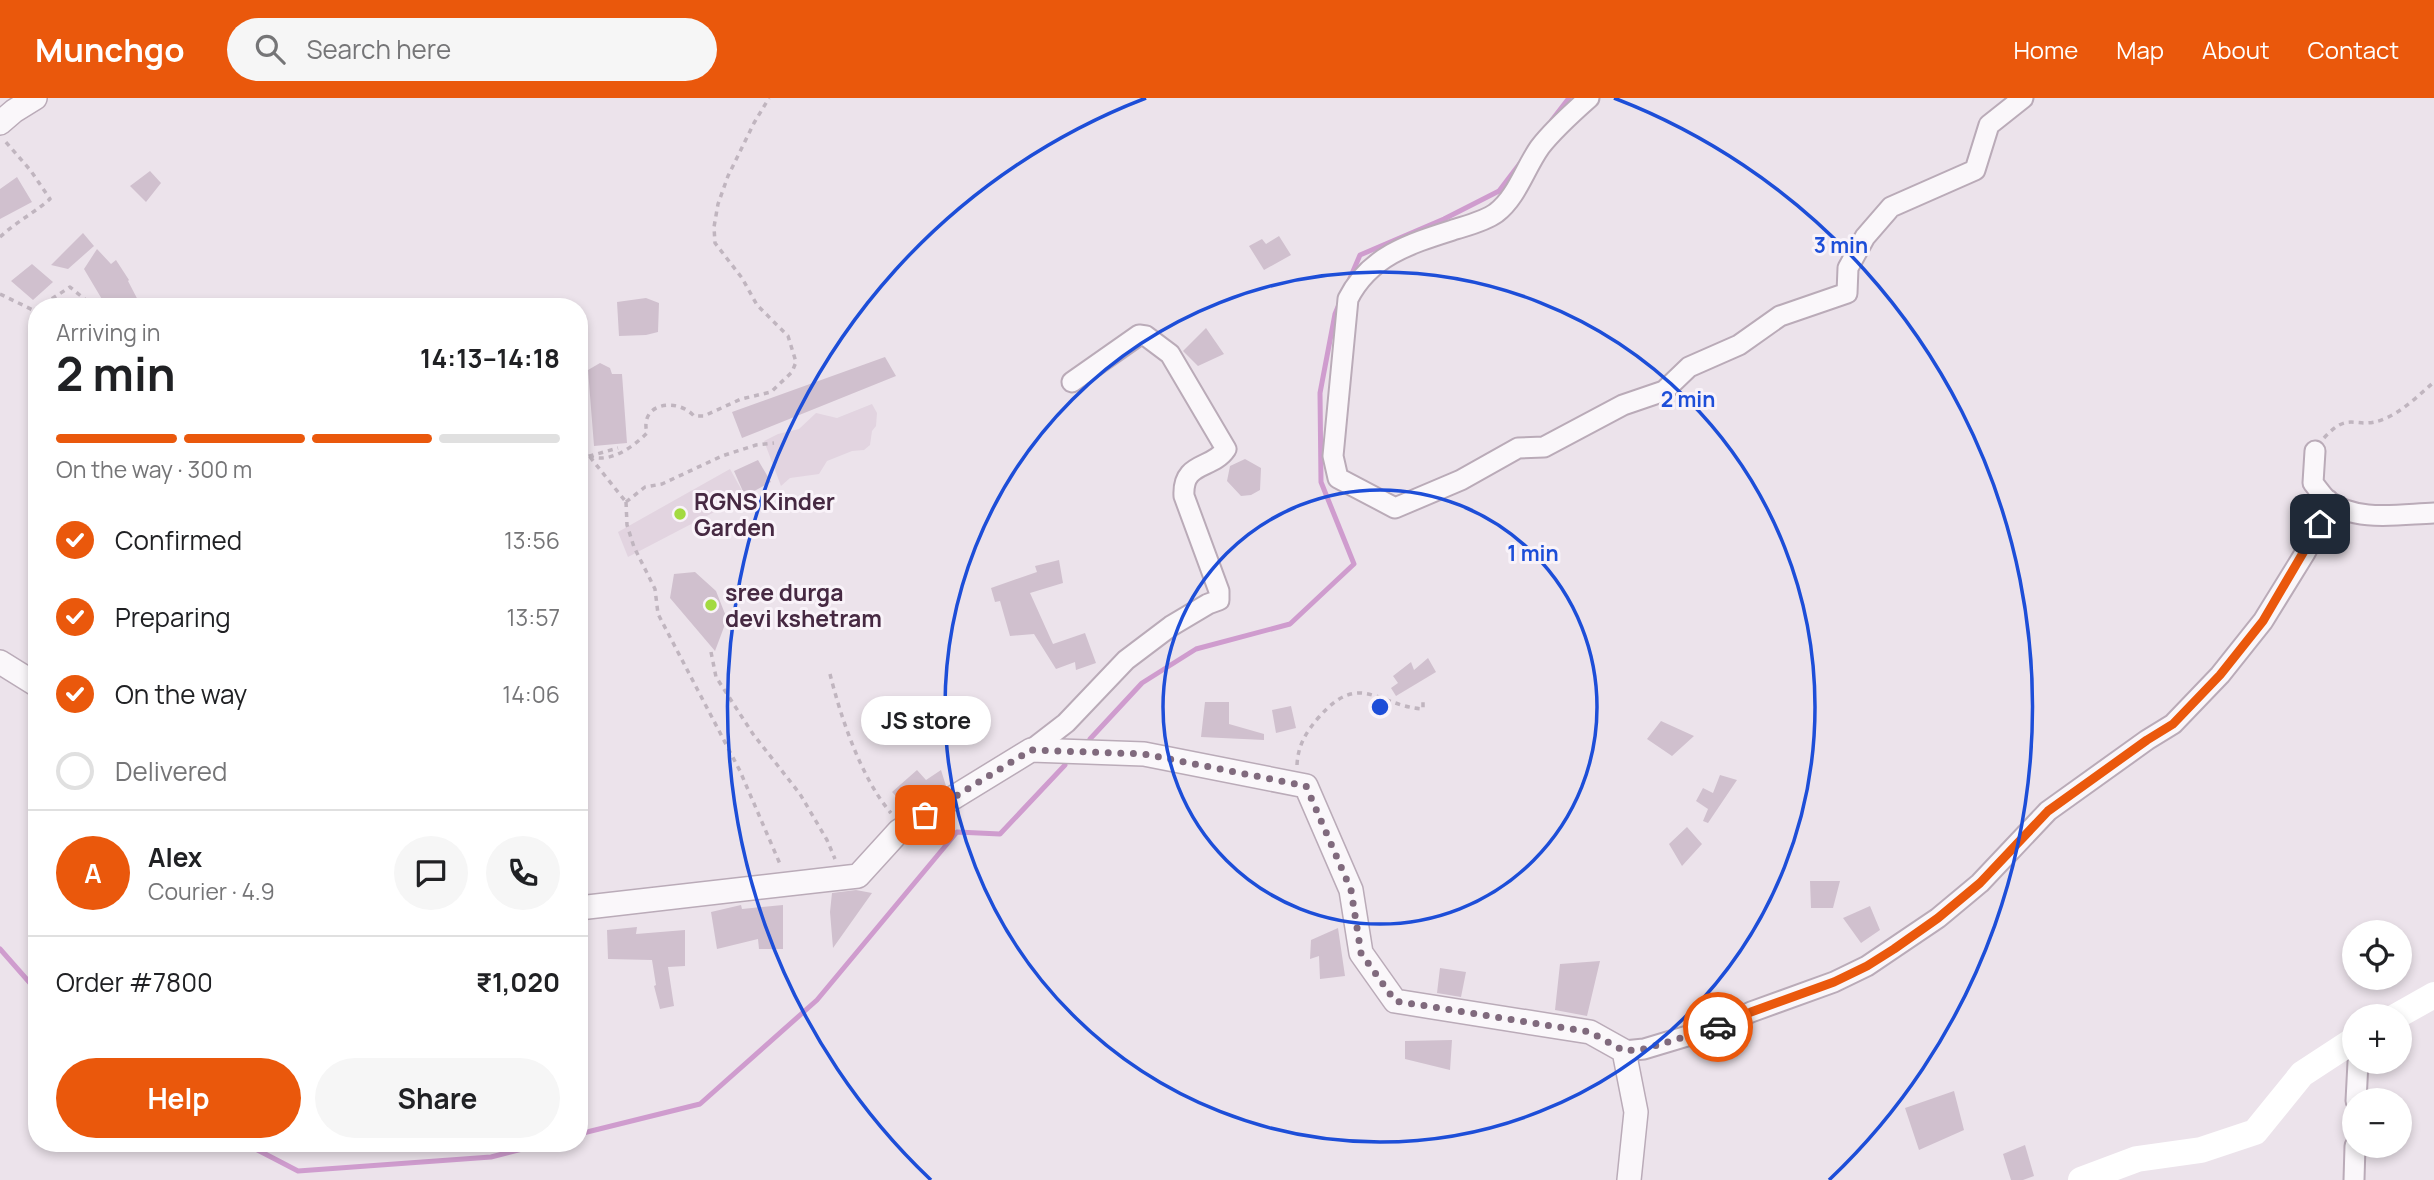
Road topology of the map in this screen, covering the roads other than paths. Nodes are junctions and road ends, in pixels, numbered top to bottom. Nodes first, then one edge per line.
1 (35, 98) edge
2 (1589, 98) edge
3 (2023, 98) edge
4 (0, 123) edge
5 (1072, 382) dead end
6 (2315, 451) dead end
7 (2328, 500) junction
8 (2434, 513) edge
9 (0, 662) edge
10 (28, 679) edge
11 (1031, 750) junction
12 (588, 907) edge
13 (2434, 995) edge
14 (2412, 1007) edge
15 (2342, 1048) edge
16 (1624, 1051) junction
17 (2355, 1158) edge
18 (1629, 1180) edge
19 (2081, 1180) edge
20 (2354, 1180) edge

1 - 4 street
2 - 3 street
5 - 11 street
6 - 7 street
7 - 8 street
7 - 16 street
9 - 10 street
11 - 12 street
11 - 16 street
13 - 14 main road
15 - 19 main road
16 - 18 street
17 - 20 street

